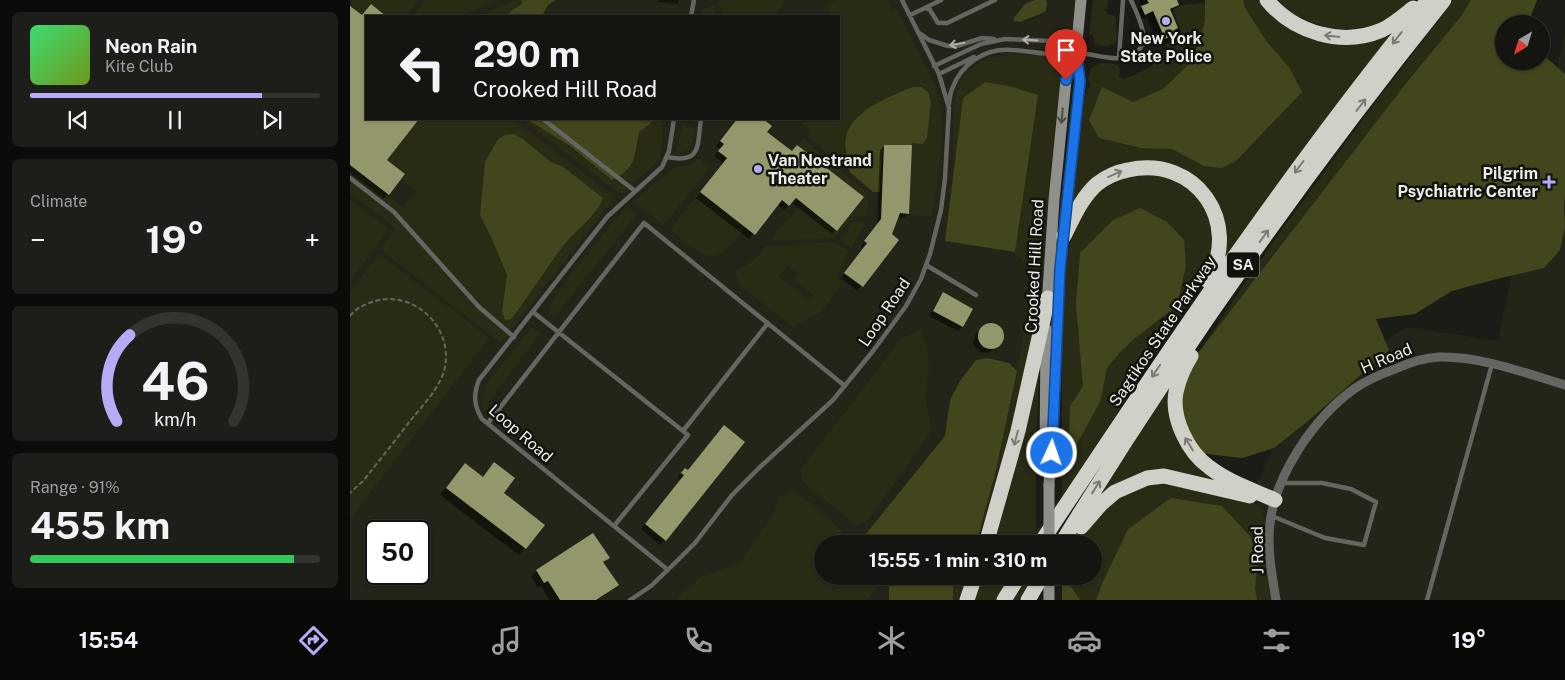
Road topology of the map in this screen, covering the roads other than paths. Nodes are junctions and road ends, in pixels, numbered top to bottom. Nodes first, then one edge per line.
1 (694, 0) edge
2 (902, 0) edge
3 (940, 0) edge
4 (995, 0) edge
5 (1081, 0) edge
6 (1123, 0) edge
7 (1131, 0) edge
8 (1267, 0) edge
9 (1422, 0) edge
10 (1428, 0) edge
11 (1444, 0) edge
12 (925, 8) junction
13 (691, 15) edge
14 (910, 15) junction
15 (919, 32) junction
16 (998, 40) junction
17 (1076, 52) junction
18 (982, 54) junction
19 (1119, 58) junction
20 (934, 66) junction
21 (939, 74) junction
22 (949, 108) junction
23 (544, 120) edge
24 (674, 120) edge
25 (701, 120) edge
26 (667, 157) junction
27 (350, 178) edge
28 (635, 191) junction
29 (1064, 236) junction
30 (1251, 254) junction
31 (926, 264) junction
32 (976, 295) dead end
33 (1048, 298) junction
34 (533, 312) junction
35 (768, 324) junction
36 (559, 333) junction
37 (514, 336) junction
38 (1171, 348) junction
39 (1492, 364) junction
40 (1565, 385) edge
41 (845, 386) junction
42 (488, 424) junction
43 (683, 431) junction
44 (1282, 483) junction
45 (1049, 485) junction
46 (1275, 500) junction
47 (1272, 516) junction
48 (614, 526) junction
49 (989, 535) edge
50 (1046, 535) edge
51 (1049, 535) edge
52 (1068, 535) edge
53 (1075, 535) edge
54 (668, 570) junction
55 (972, 585) edge
56 (1013, 585) edge
57 (1038, 585) edge
58 (1045, 585) edge
59 (630, 600) edge
60 (967, 600) edge
61 (1004, 600) edge
62 (1028, 600) edge
63 (1049, 600) edge
64 (1276, 600) edge
65 (1427, 600) edge

1 - 13 lane
2 - 14 lane, Loop Road
3 - 12 lane
4 - 12 lane
5 - 17 main road, Crooked Hill Road
6 - 19 lane
7 - 19 lane
9 -> 8 highway
10 -> 38 highway, Sagtikos State Parkway / SA
30 -> 11 highway, Sagtikos State Parkway / SA
12 - 14 lane
14 - 15 lane, Loop Road
16 -> 15 lane
15 - 20 lane, Loop Road
17 -> 16 lane
16 - 20 lane
17 - 18 lane
17 - 19 lane
17 - 29 main road, Crooked Hill Road
17 -> 33 main road, Crooked Hill Road
18 - 21 lane
18 - 22 lane
20 - 21 lane, Loop Road
21 - 22 lane, Loop Road
22 - 31 lane, Loop Road
23 - 28 lane
24 - 26 lane, Loop Road
25 - 26 lane
26 - 28 lane, Loop Road
27 - 37 lane
28 - 34 lane, Loop Road
29 -> 38 highway
29 - 45 main road, Crooked Hill Road
46 -> 30 highway
52 -> 30 highway, Sagtikos State Parkway / SA
31 - 32 lane
31 - 41 lane, Loop Road
33 - 45 main road, Crooked Hill Road
33 -> 49 highway
34 - 36 lane
34 - 37 lane, Loop Road
35 - 36 lane
35 - 41 lane
35 - 43 lane
36 - 42 lane
36 - 43 lane
37 - 42 lane, Loop Road
38 -> 50 highway, Sagtikos State Parkway / SA
39 - 40 street, H Road
39 - 44 street, H Road
39 - 65 lane
41 - 54 lane, Loop Road
42 - 48 lane, Loop Road
43 - 48 lane
44 - 46 street, H Road
44 - 47 lane
45 - 51 main road, Crooked Hill Road, bridge
46 - 47 street, J Road
46 - 53 highway
47 - 64 street, J Road
48 - 54 lane, Loop Road
54 - 59 lane, Loop Road
55 - 60 highway
56 - 61 highway
57 - 62 highway
58 - 63 main road

